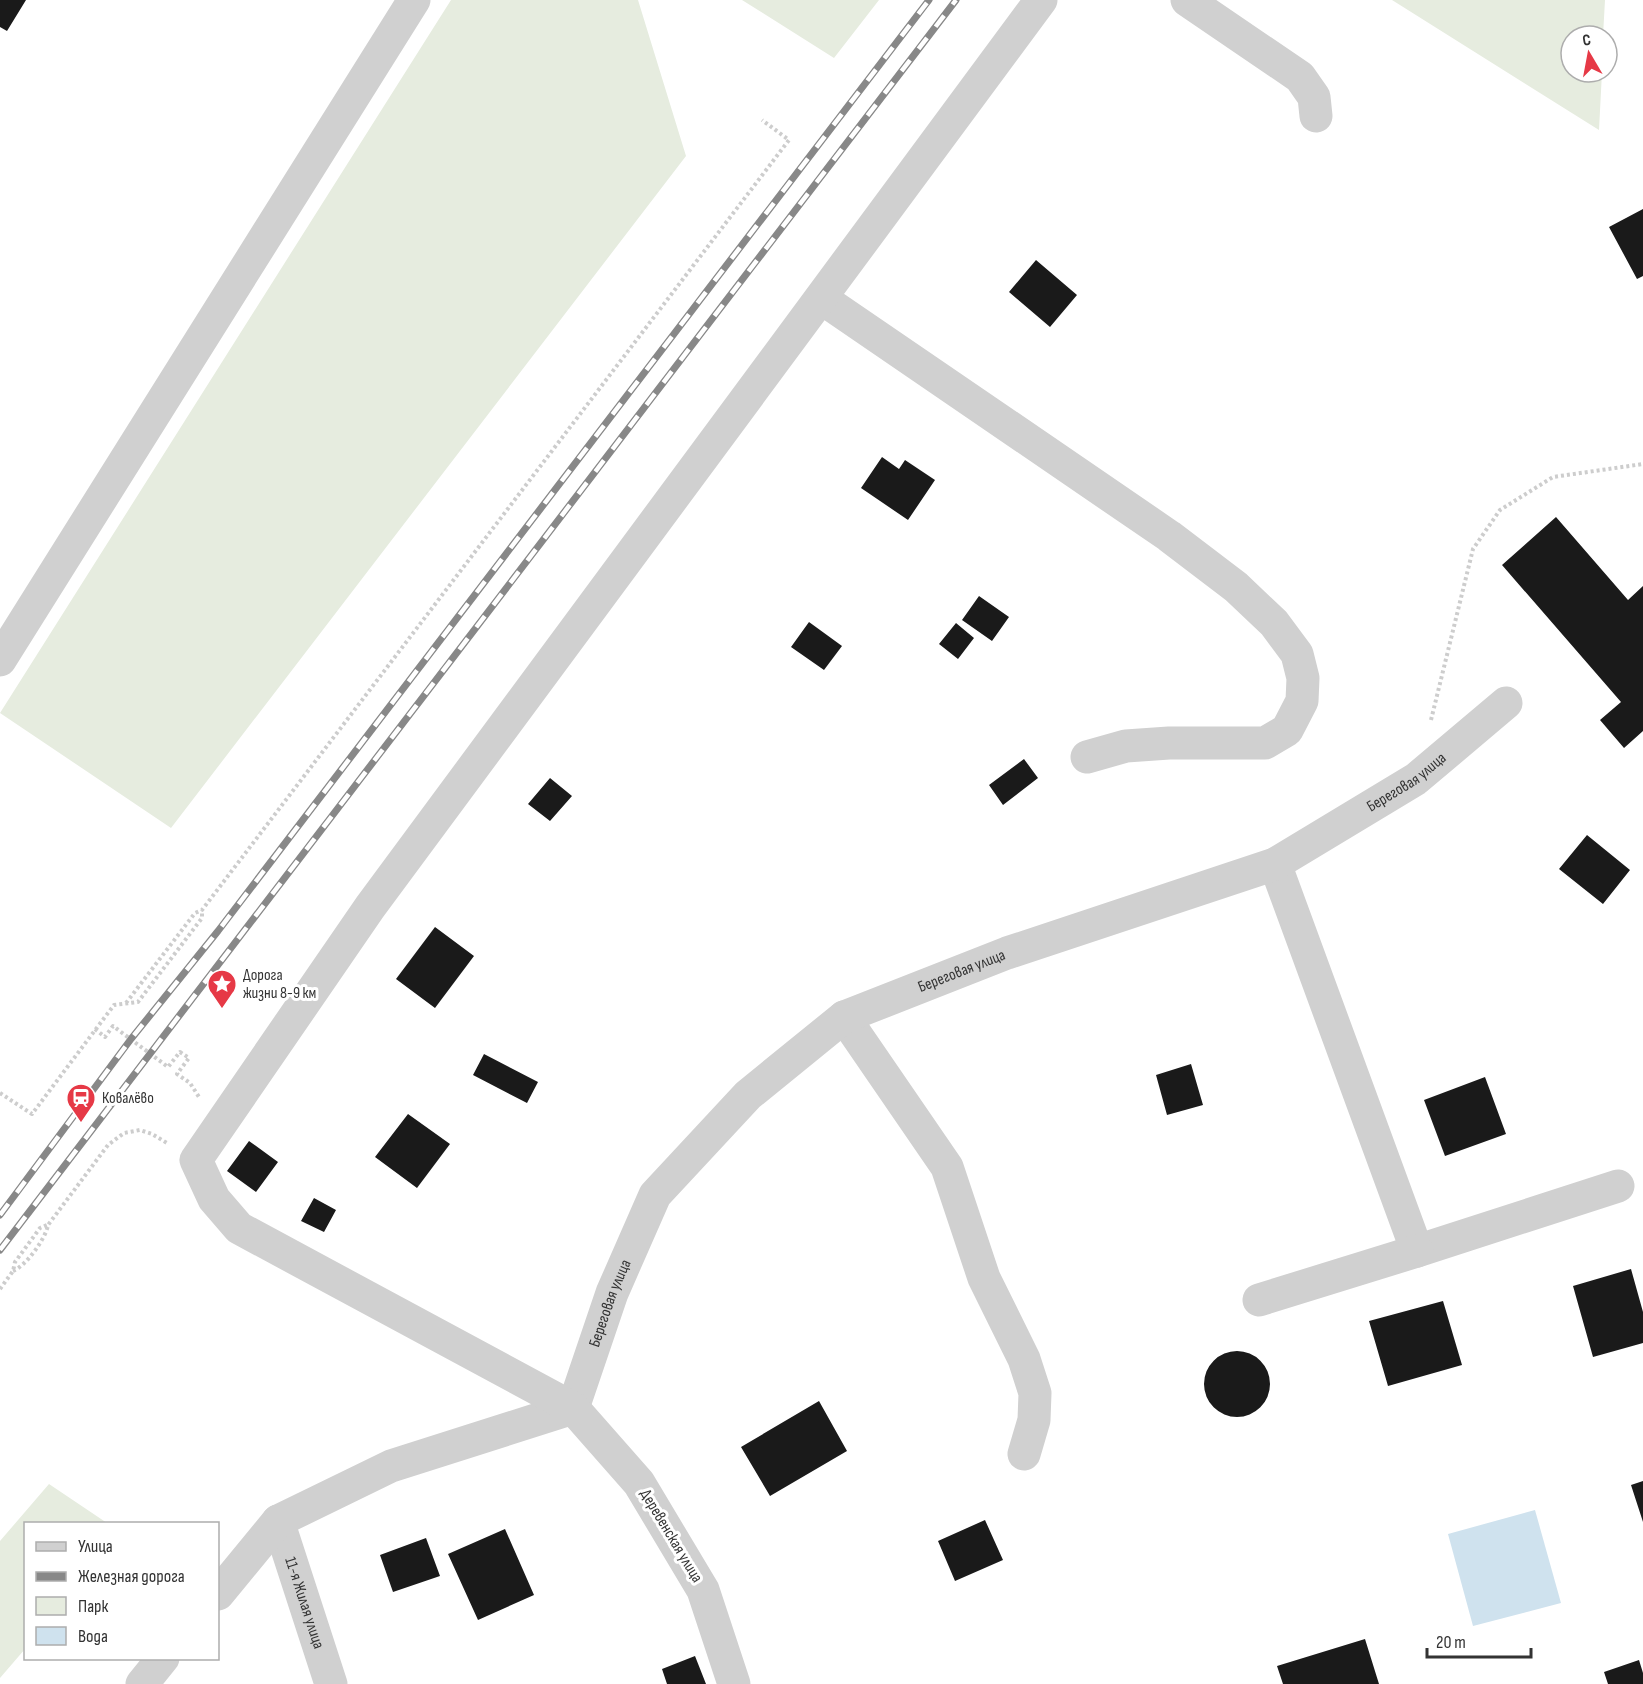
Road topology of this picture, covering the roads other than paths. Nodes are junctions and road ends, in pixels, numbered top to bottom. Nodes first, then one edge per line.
1 (414, 0) edge
2 (1041, 0) edge
3 (1187, 0) edge
4 (1316, 116) dead end
5 (821, 298) junction
6 (0, 660) edge
7 (1506, 703) dead end
8 (1088, 757) dead end
9 (1275, 864) junction
10 (844, 1017) junction
11 (1618, 1186) dead end
12 (1417, 1251) junction
13 (1259, 1300) dead end
14 (573, 1408) junction
15 (1024, 1454) dead end
16 (278, 1521) junction
17 (219, 1593) edge
18 (162, 1660) edge
19 (142, 1684) edge
20 (331, 1684) edge
21 (735, 1684) edge

1 - 6 street
2 - 5 street
3 - 4 street
5 - 8 street
5 - 14 street
7 - 9 street, Береговая улица
9 - 10 street, Береговая улица
9 - 12 street
10 - 14 street, Береговая улица
10 - 15 street
11 - 12 street
12 - 13 street
14 - 16 street
14 - 21 street, Деревенская улица
16 - 17 street
16 - 20 street, 11-я Жилая улица
18 - 19 street

